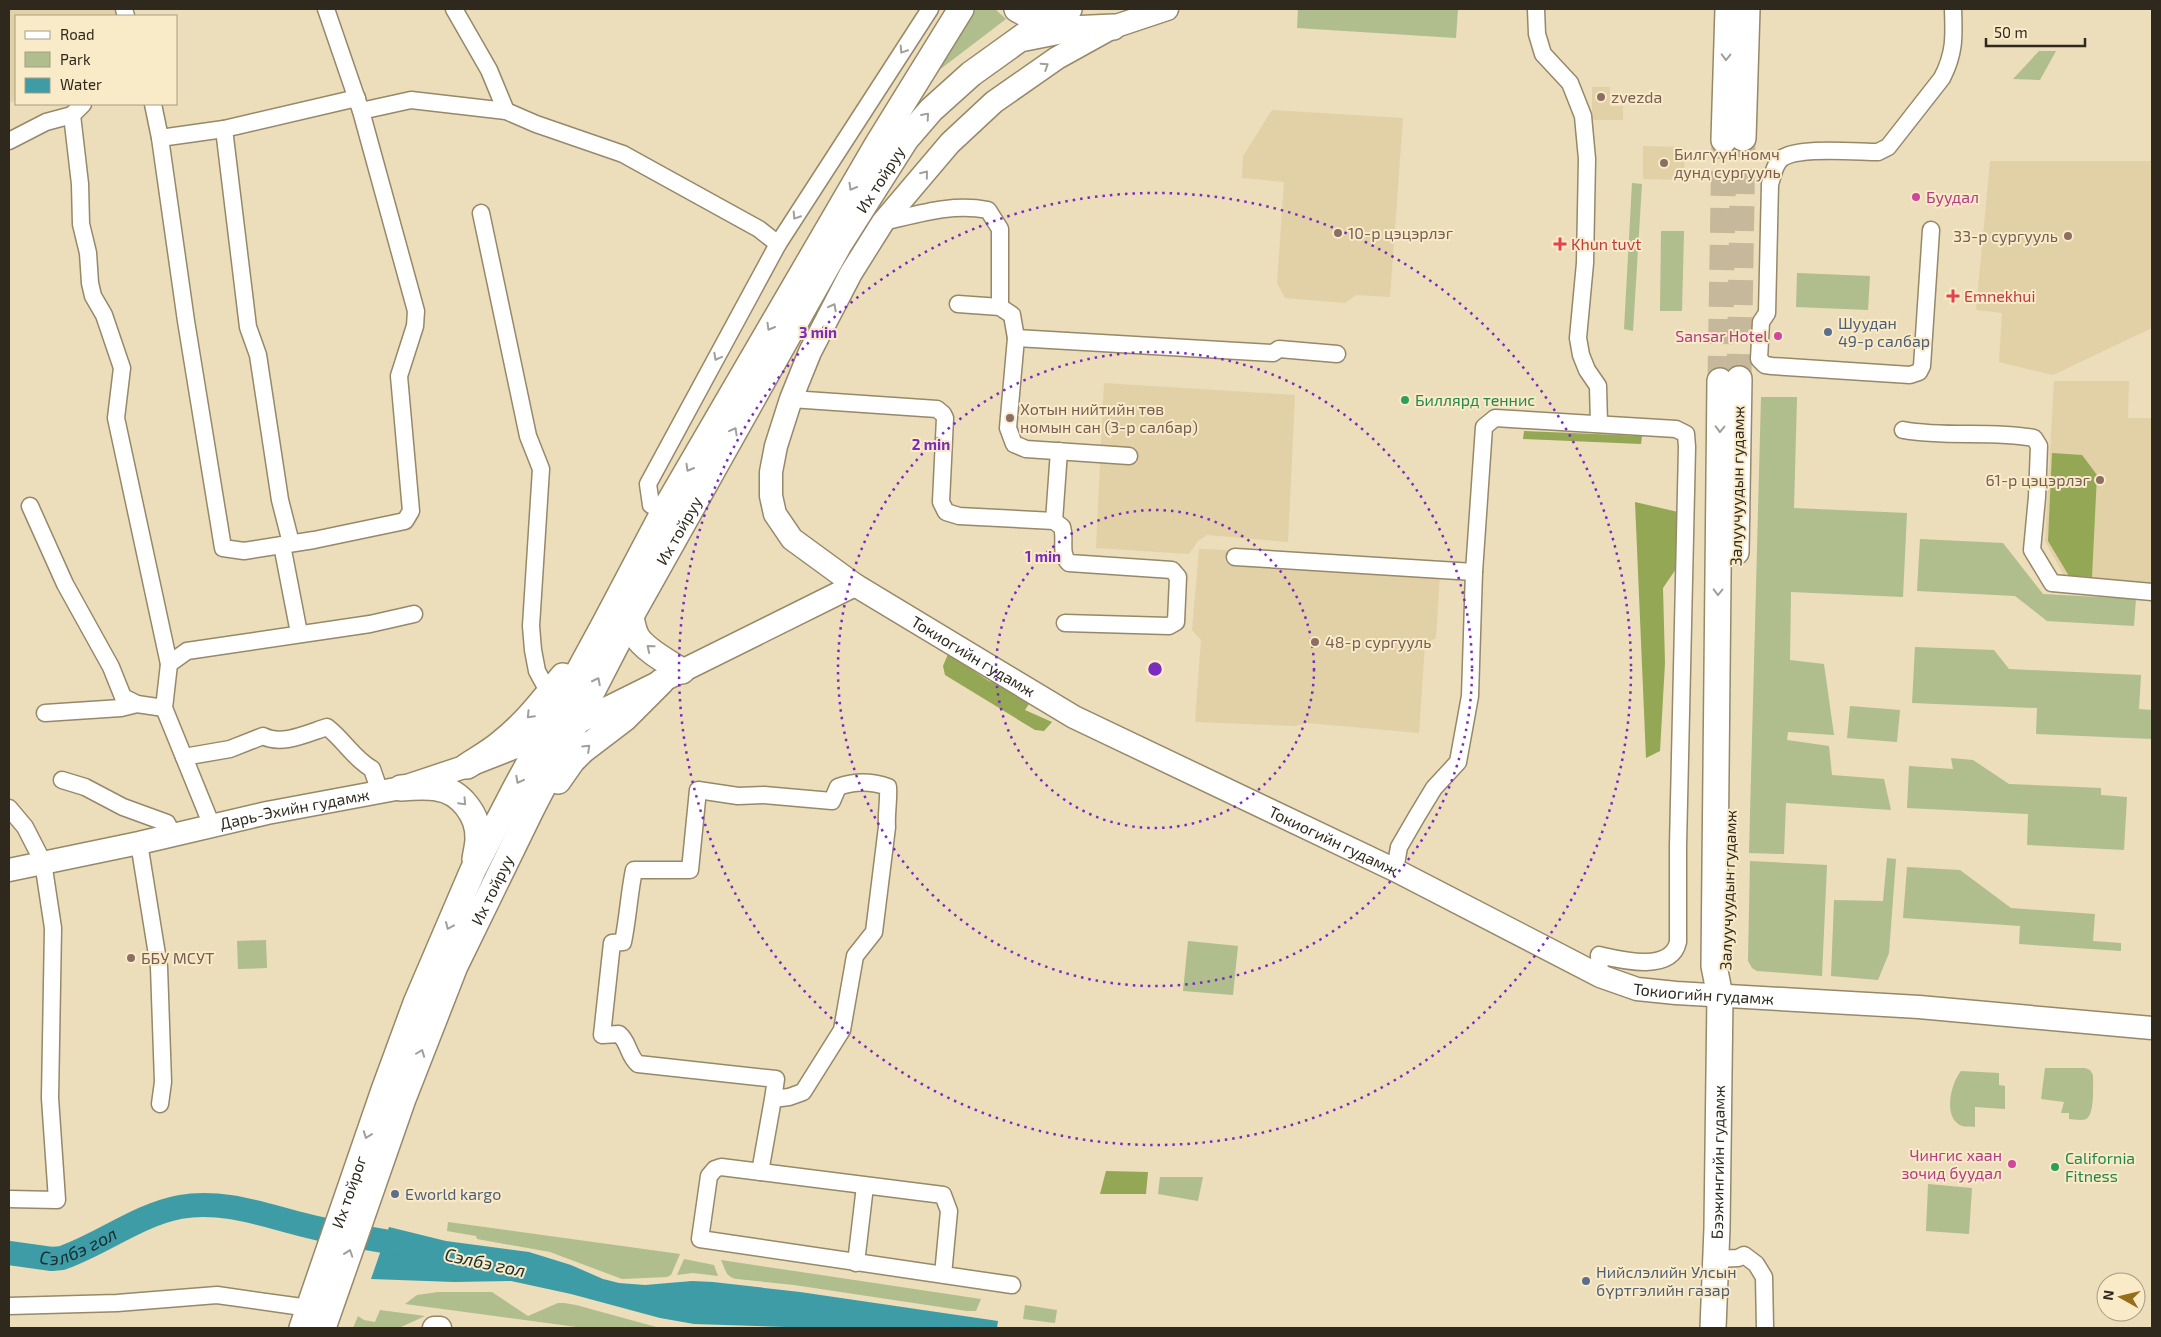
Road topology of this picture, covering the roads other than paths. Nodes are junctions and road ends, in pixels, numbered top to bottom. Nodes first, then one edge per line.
1 (326, 9) edge
2 (454, 9) edge
3 (930, 9) edge
4 (962, 9) edge
5 (1017, 9) edge
6 (1069, 9) edge
7 (1168, 9) edge
8 (1536, 9) edge
9 (1728, 9) edge
10 (1747, 9) edge
11 (1953, 9) edge
12 (1042, 23) junction
13 (1113, 27) junction
14 (1018, 40) junction
15 (885, 77) junction
16 (911, 90) junction
17 (359, 104) junction
18 (154, 105) edge
19 (78, 109) edge
20 (506, 111) junction
21 (224, 129) junction
22 (160, 138) junction
23 (9, 141) edge
24 (481, 214) dead end
25 (883, 222) junction
26 (1931, 230) dead end
27 (778, 244) junction
28 (958, 304) dead end
29 (1000, 307) junction
30 (1016, 338) junction
31 (1337, 354) dead end
32 (1730, 380) tunnel mouth
33 (791, 399) junction
34 (1599, 424) junction
35 (1903, 430) dead end
36 (1059, 451) junction
37 (1129, 456) dead end
38 (30, 506) dead end
39 (664, 511) junction
40 (1054, 521) junction
41 (287, 544) junction
42 (1235, 557) dead end
43 (1474, 572) junction
44 (855, 585) junction
45 (2152, 592) edge
46 (414, 614) dead end
47 (631, 616) junction
48 (605, 623) junction
49 (1064, 623) dead end
50 (299, 633) junction
51 (169, 664) junction
52 (672, 676) junction
53 (549, 692) junction
54 (137, 704) junction
55 (164, 708) junction
56 (45, 713) dead end
57 (575, 724) junction
58 (543, 737) junction
59 (184, 757) junction
60 (467, 766) junction
61 (62, 780) dead end
62 (391, 790) junction
63 (9, 808) edge
64 (531, 810) junction
65 (212, 826) junction
66 (173, 835) junction
67 (140, 843) junction
68 (43, 862) junction
69 (9, 870) edge
70 (473, 870) junction
71 (1395, 870) junction
72 (1600, 976) junction
73 (1720, 996) junction
74 (2152, 1028) edge
75 (393, 1094) junction
76 (773, 1098) junction
77 (160, 1104) dead end
78 (760, 1172) junction
79 (865, 1186) junction
80 (9, 1199) edge
81 (1716, 1260) junction
82 (856, 1263) junction
83 (943, 1275) junction
84 (1012, 1285) dead end
85 (9, 1306) edge
86 (314, 1308) edge
87 (1713, 1319) edge
88 (323, 1328) edge
89 (434, 1328) edge
90 (440, 1328) edge
91 (1765, 1328) edge

1 - 17 street
2 - 20 street
3 -> 15 street
4 - 16 main road, Их тойруу
5 - 12 main road
6 - 12 main road, Их тойруу
7 - 13 main road, Токиогийн гудамж
8 - 34 street
9 -> 10 main road
11 - 26 street
12 - 14 main road, Их тойруу
13 - 14 main road
25 -> 13 main road, Токиогийн гудамж
47 -> 14 main road, Их тойруу
15 - 16 street
15 -> 27 street
16 -> 39 main road, Их тойруу
17 - 20 street
17 - 21 street
17 - 41 street
18 - 22 street
19 - 23 street
19 - 51 street
20 - 27 street
21 - 22 street
21 - 41 street
22 - 41 street
24 - 53 street
25 - 29 street
33 -> 25 main road, Токиогийн гудамж
27 -> 39 street
28 - 29 street
29 - 30 street
30 - 31 street
30 - 36 street
32 - 73 main road, Залуучуудын гудамж
33 - 40 street
33 - 44 main road, Токиогийн гудамж
34 - 43 street
34 - 72 street
35 - 45 street
36 - 37 street
36 - 40 street
38 - 54 street
39 - 48 main road, Их тойруу
40 - 49 street
41 - 50 street
42 - 43 street
43 - 71 street
44 - 52 main road
44 - 71 main road, Токиогийн гудамж
46 - 50 street
52 -> 47 main road
57 -> 47 main road, Их тойруу
48 - 53 main road
48 - 58 main road, Их тойруу
50 - 51 street
51 - 55 street
52 - 57 main road
64 -> 52 main road
53 -> 60 main road
54 - 55 street
54 - 56 street
55 - 59 street
57 - 58 main road, Дарь-Эхийн гудамж
57 - 64 main road, Их тойруу
58 - 60 main road, Дарь-Эхийн гудамж
58 -> 70 main road, Их тойруу
59 - 62 street
59 - 65 street
60 - 62 main road, Дарь-Эхийн гудамж
61 - 66 street
62 - 65 main road, Дарь-Эхийн гудамж
62 -> 70 main road
63 - 68 street
75 -> 64 main road, Их тойруу
65 - 66 main road, Дарь-Эхийн гудамж
66 - 67 main road, Дарь-Эхийн гудамж
67 - 68 main road, Дарь-Эхийн гудамж
67 - 77 street
68 - 69 main road, Дарь-Эхийн гудамж
68 - 80 street
70 -> 75 main road, Их тойруу
71 - 72 main road, Токиогийн гудамж
72 - 73 main road, Токиогийн гудамж
73 - 74 main road, Токиогийн гудамж
73 - 81 main road, Бээжингийн гудамж
75 - 86 main road, Их тойрог
76 - 76 street
76 - 78 street
78 - 79 street
78 - 82 street
79 - 82 street
79 - 83 street
81 - 87 main road, Бээжингийн гудамж
81 - 91 street
82 - 83 street
83 - 84 street
85 - 86 street
86 - 88 main road
89 - 90 main road

